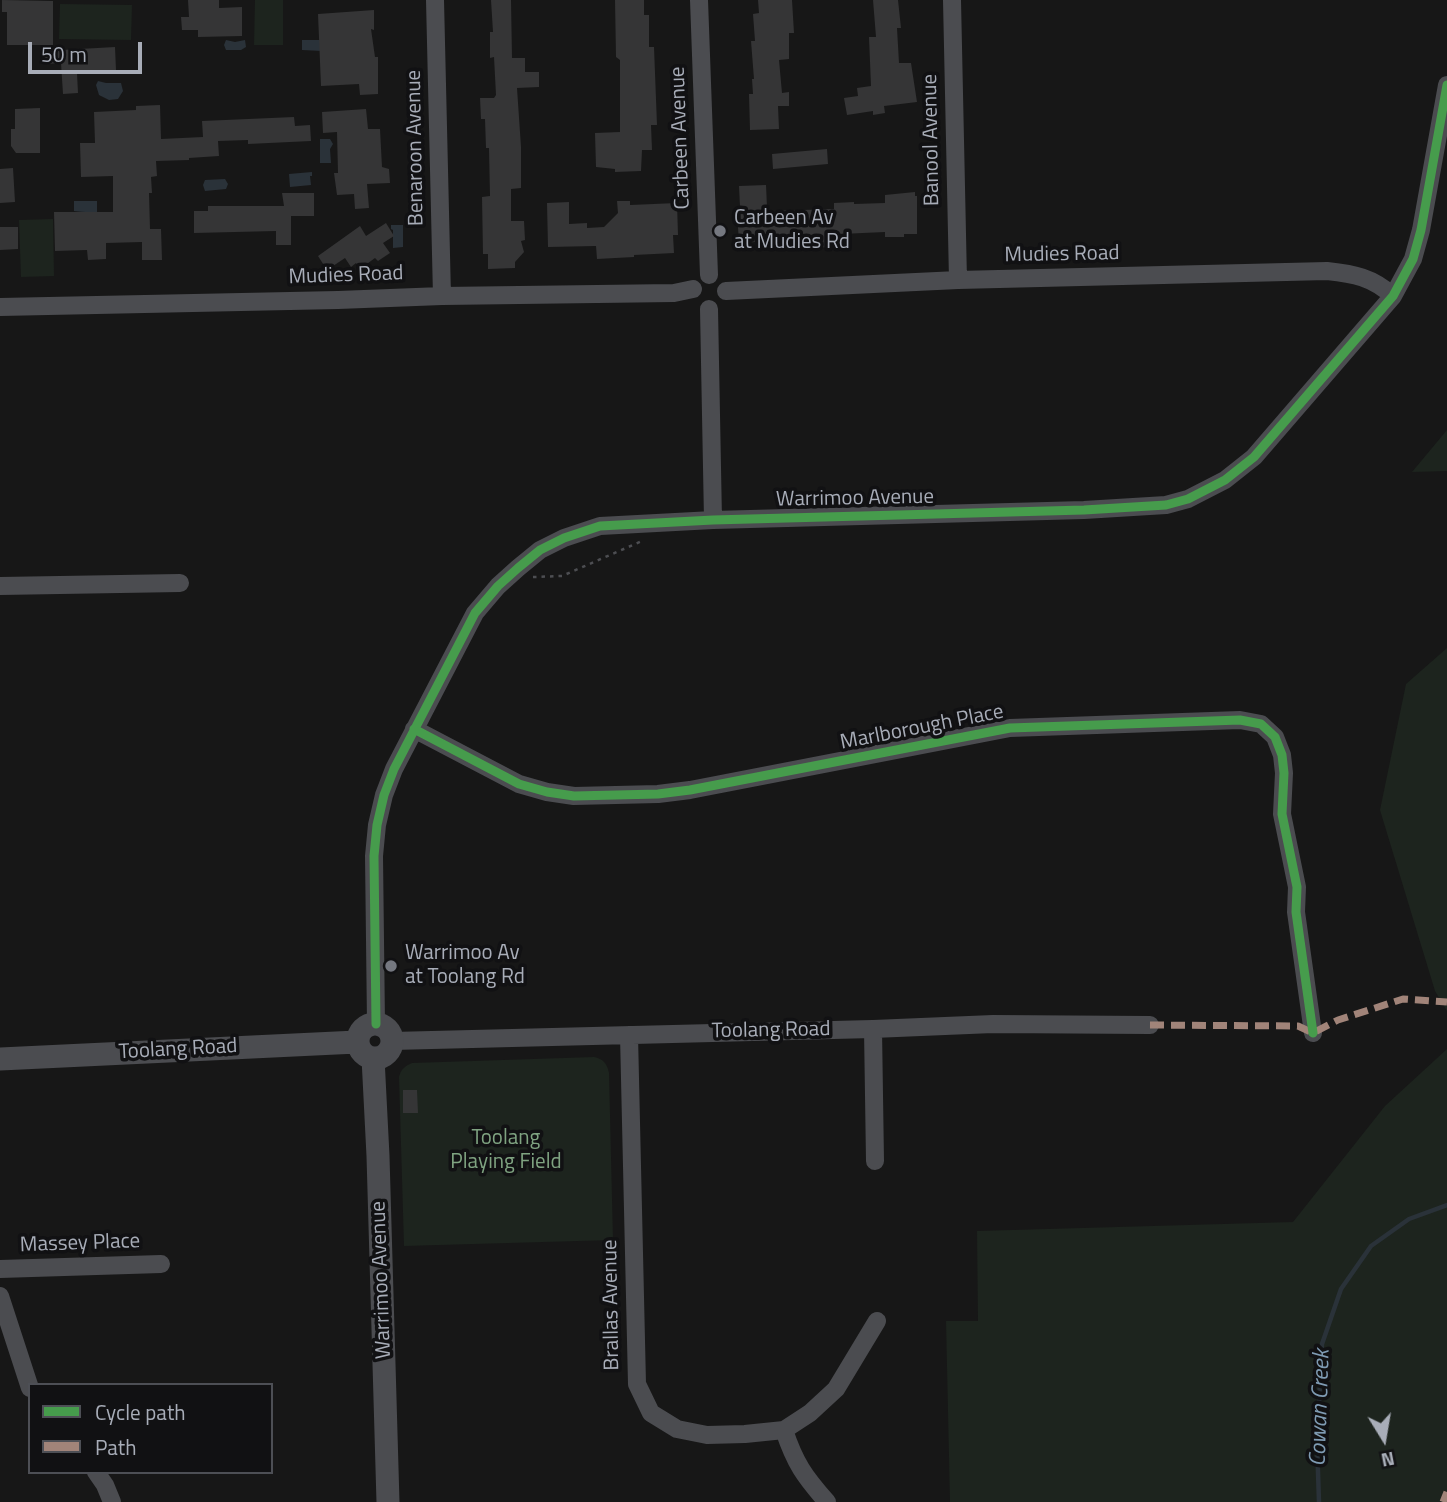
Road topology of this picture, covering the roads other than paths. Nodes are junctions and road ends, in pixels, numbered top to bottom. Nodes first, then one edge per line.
1 (435, 0) edge
2 (699, 0) edge
3 (952, 0) edge
4 (1447, 85) edge
5 (709, 275) junction
6 (958, 280) junction
7 (693, 289) junction
8 (726, 291) junction
9 (442, 296) junction
10 (1393, 296) junction
11 (0, 307) edge
12 (709, 309) junction
13 (713, 520) junction
14 (180, 583) dead end
15 (0, 586) edge
16 (414, 729) junction
17 (1150, 1025) dead end
18 (873, 1029) junction
19 (384, 1032) junction
20 (1313, 1033) dead end
21 (629, 1035) junction
22 (357, 1042) junction
23 (373, 1058) junction
24 (0, 1059) edge
25 (875, 1161) dead end
26 (161, 1264) dead end
27 (0, 1269) edge
28 (0, 1296) edge
29 (877, 1321) dead end
30 (28, 1383) edge
31 (784, 1430) junction
32 (97, 1474) edge
33 (113, 1502) edge
34 (388, 1502) edge
35 (827, 1502) edge

1 - 9 street, Benaroon Avenue
2 - 5 street, Carbeen Avenue
3 - 6 street, Banool Avenue
4 - 10 street, Warrimoo Avenue
5 - 7 street
5 - 8 street
6 - 8 street, Mudies Road
6 - 10 street, Mudies Road
7 - 9 street, Mudies Road
7 - 12 street
8 - 12 street
9 - 11 street, Mudies Road
10 - 13 street, Warrimoo Avenue
12 - 13 street
13 - 16 street, Warrimoo Avenue
14 - 15 street
16 - 19 street, Warrimoo Avenue
16 - 20 street, Marlborough Place
17 - 18 street, Toolang Road
18 - 21 street, Toolang Road
18 - 25 street
19 - 21 street, Toolang Road
19 - 22 street
19 - 23 street
21 - 31 street, Brallas Avenue
22 - 23 street
22 - 24 street, Toolang Road
23 - 34 street, Warrimoo Avenue
26 - 27 street, Massey Place
28 - 30 street
29 - 31 street, Brallas Avenue
31 - 35 street
32 - 33 street

